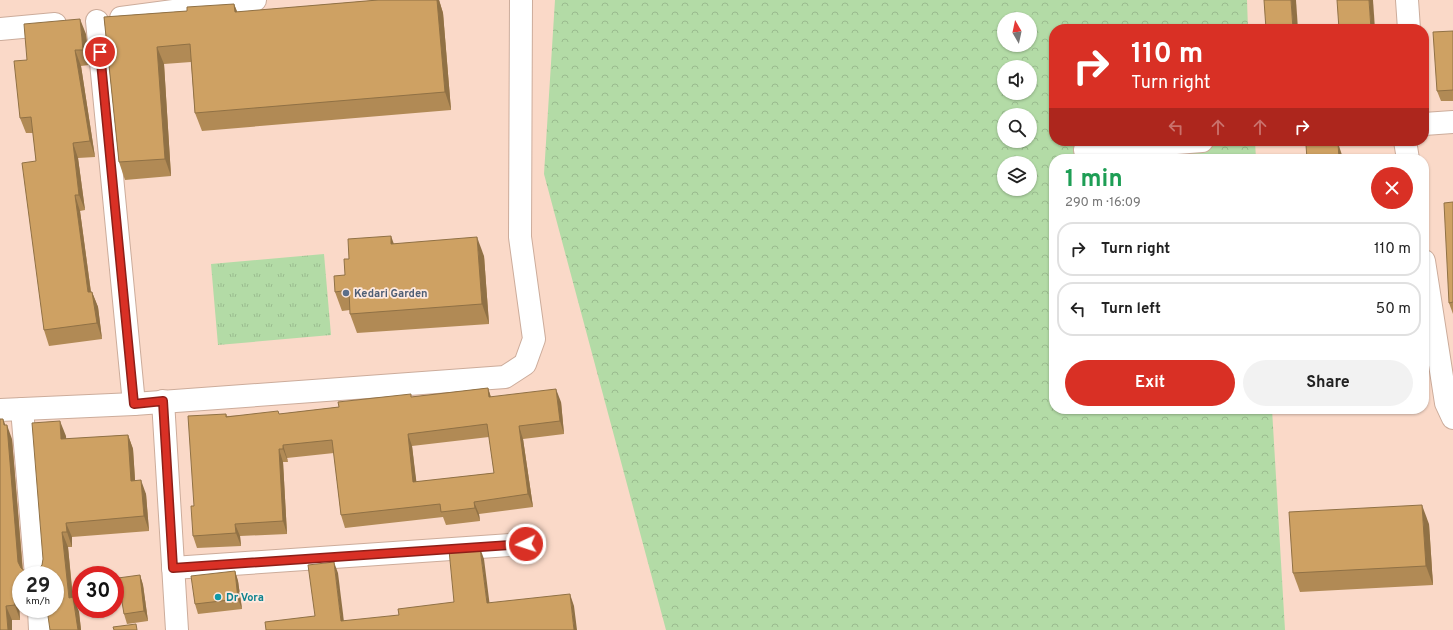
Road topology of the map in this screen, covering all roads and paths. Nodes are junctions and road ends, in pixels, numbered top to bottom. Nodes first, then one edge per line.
1 (255, 0) edge
2 (521, 0) edge
3 (1407, 0) edge
4 (97, 21) junction
5 (1409, 24) edge
6 (0, 29) edge
7 (1453, 122) edge
8 (1429, 124) edge
9 (1137, 146) edge
10 (1085, 150) dead end
11 (1429, 293) edge
12 (163, 401) junction
13 (134, 404) junction
14 (22, 409) junction
15 (0, 410) edge
16 (1453, 418) edge
17 (526, 544) dead end
18 (35, 566) edge
19 (173, 568) junction
20 (39, 618) edge
21 (40, 630) edge
22 (177, 630) edge

1 - 4 street
2 - 12 street
3 - 5 street
4 - 6 street
4 - 13 street
7 - 8 street
9 - 10 street
11 - 16 street
12 - 13 street
12 - 19 street
13 - 14 street
14 - 15 street
14 - 18 street
17 - 19 street
19 - 22 street
20 - 21 street

